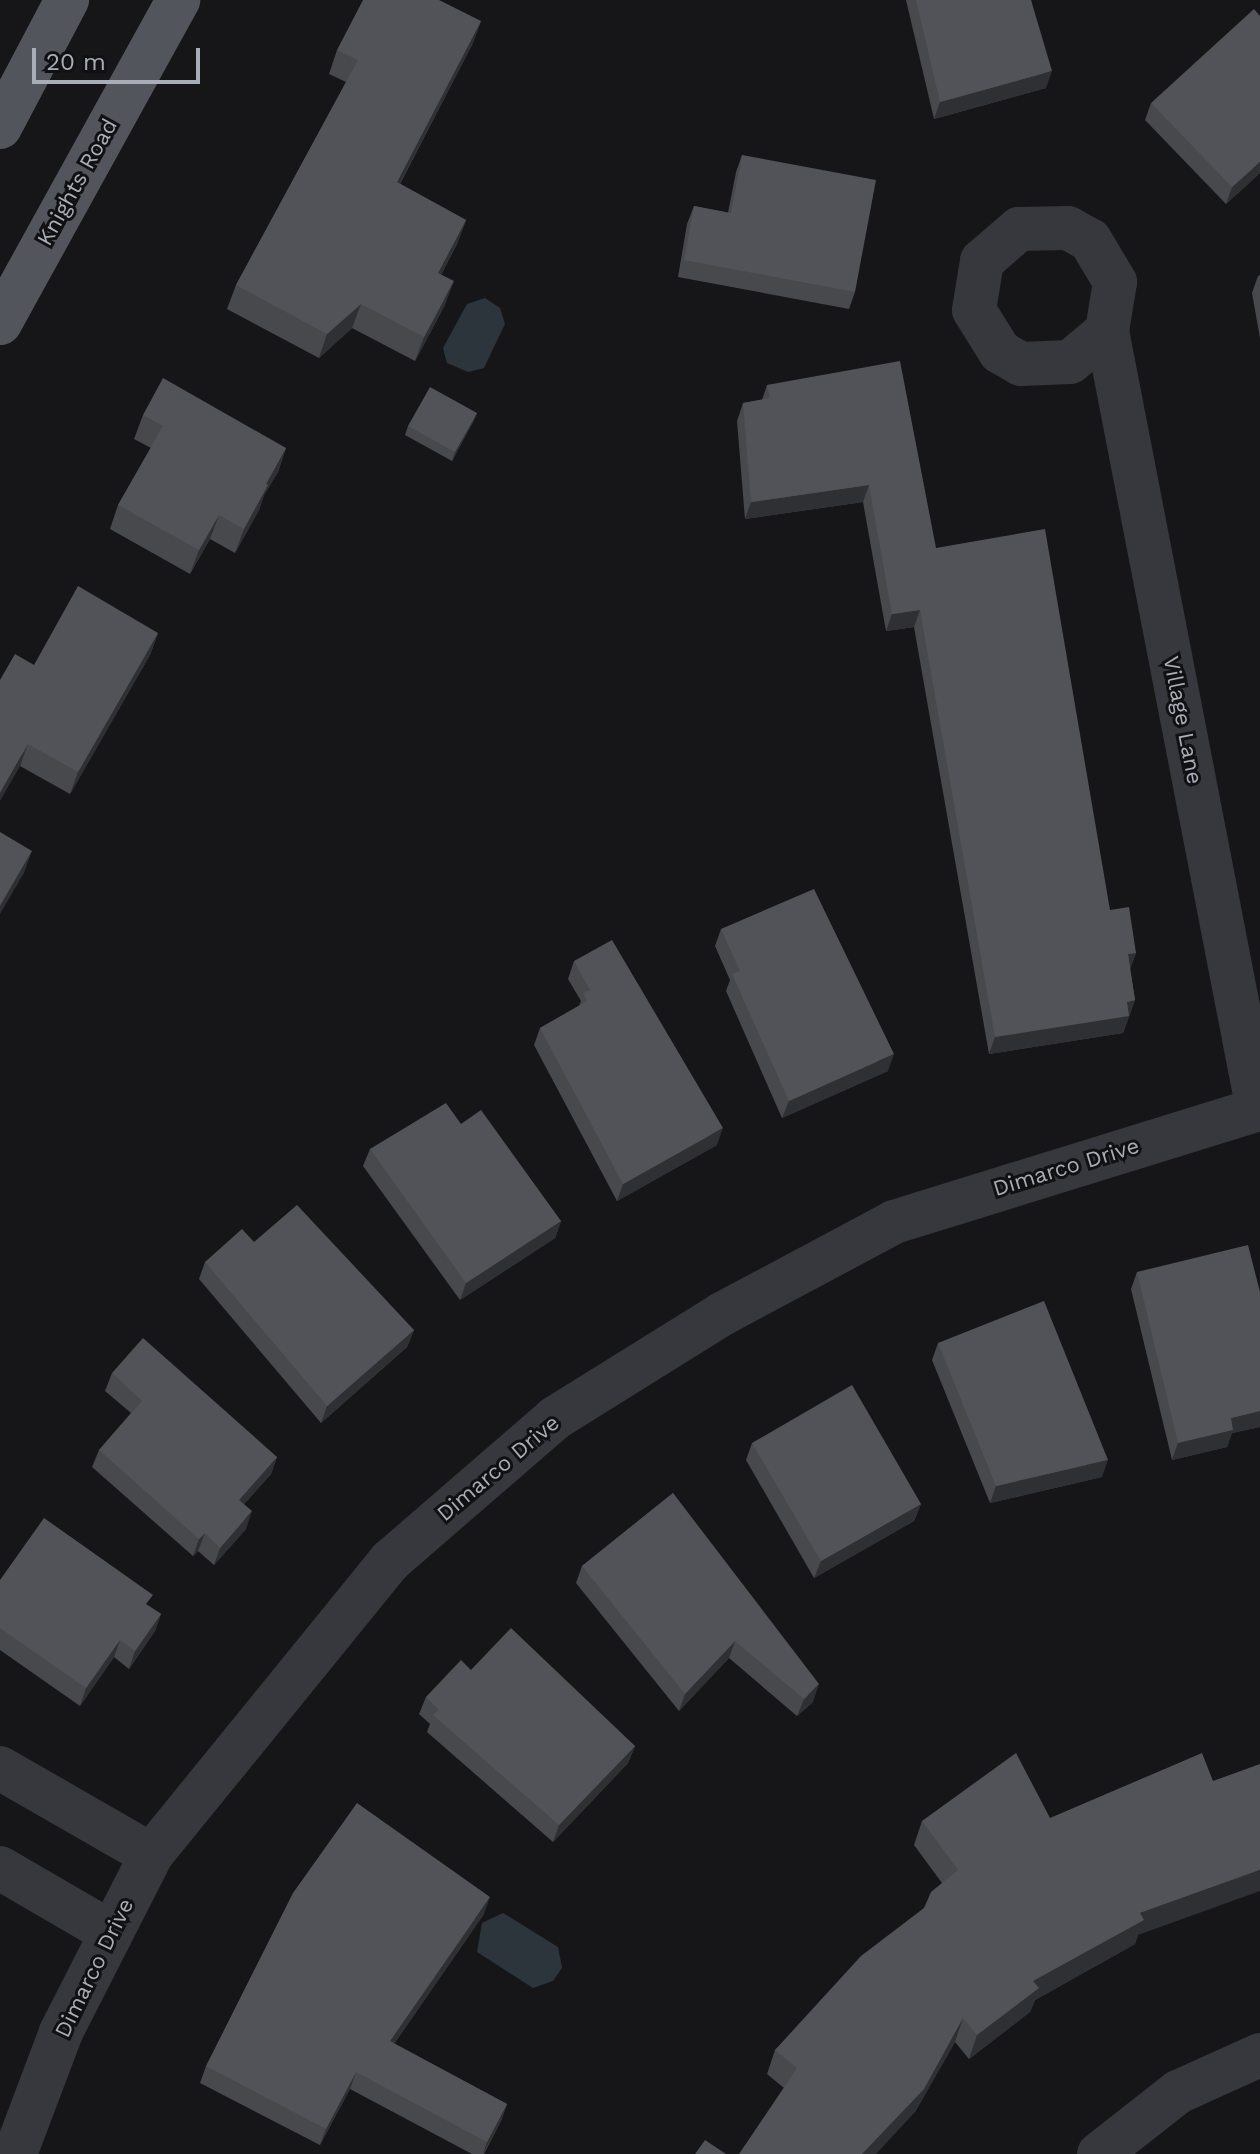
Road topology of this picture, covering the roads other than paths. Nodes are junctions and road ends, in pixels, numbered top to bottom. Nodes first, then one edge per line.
1 (67, 0) edge
2 (178, 0) edge
3 (0, 127) edge
4 (0, 323) edge
5 (1107, 331) dead end
6 (1259, 1110) edge
7 (0, 1768) edge
8 (151, 1855) junction
9 (0, 1868) edge
10 (110, 1932) junction
11 (1260, 2055) edge
12 (15, 2154) edge
13 (1099, 2154) edge

1 - 3 main road
2 - 4 main road, Knights Road
5 - 6 street, Village Lane
6 - 8 street, Dimarco Drive
7 - 8 street
8 - 10 street, Dimarco Drive
9 - 10 street
10 - 12 street, Dimarco Drive
11 - 13 street

